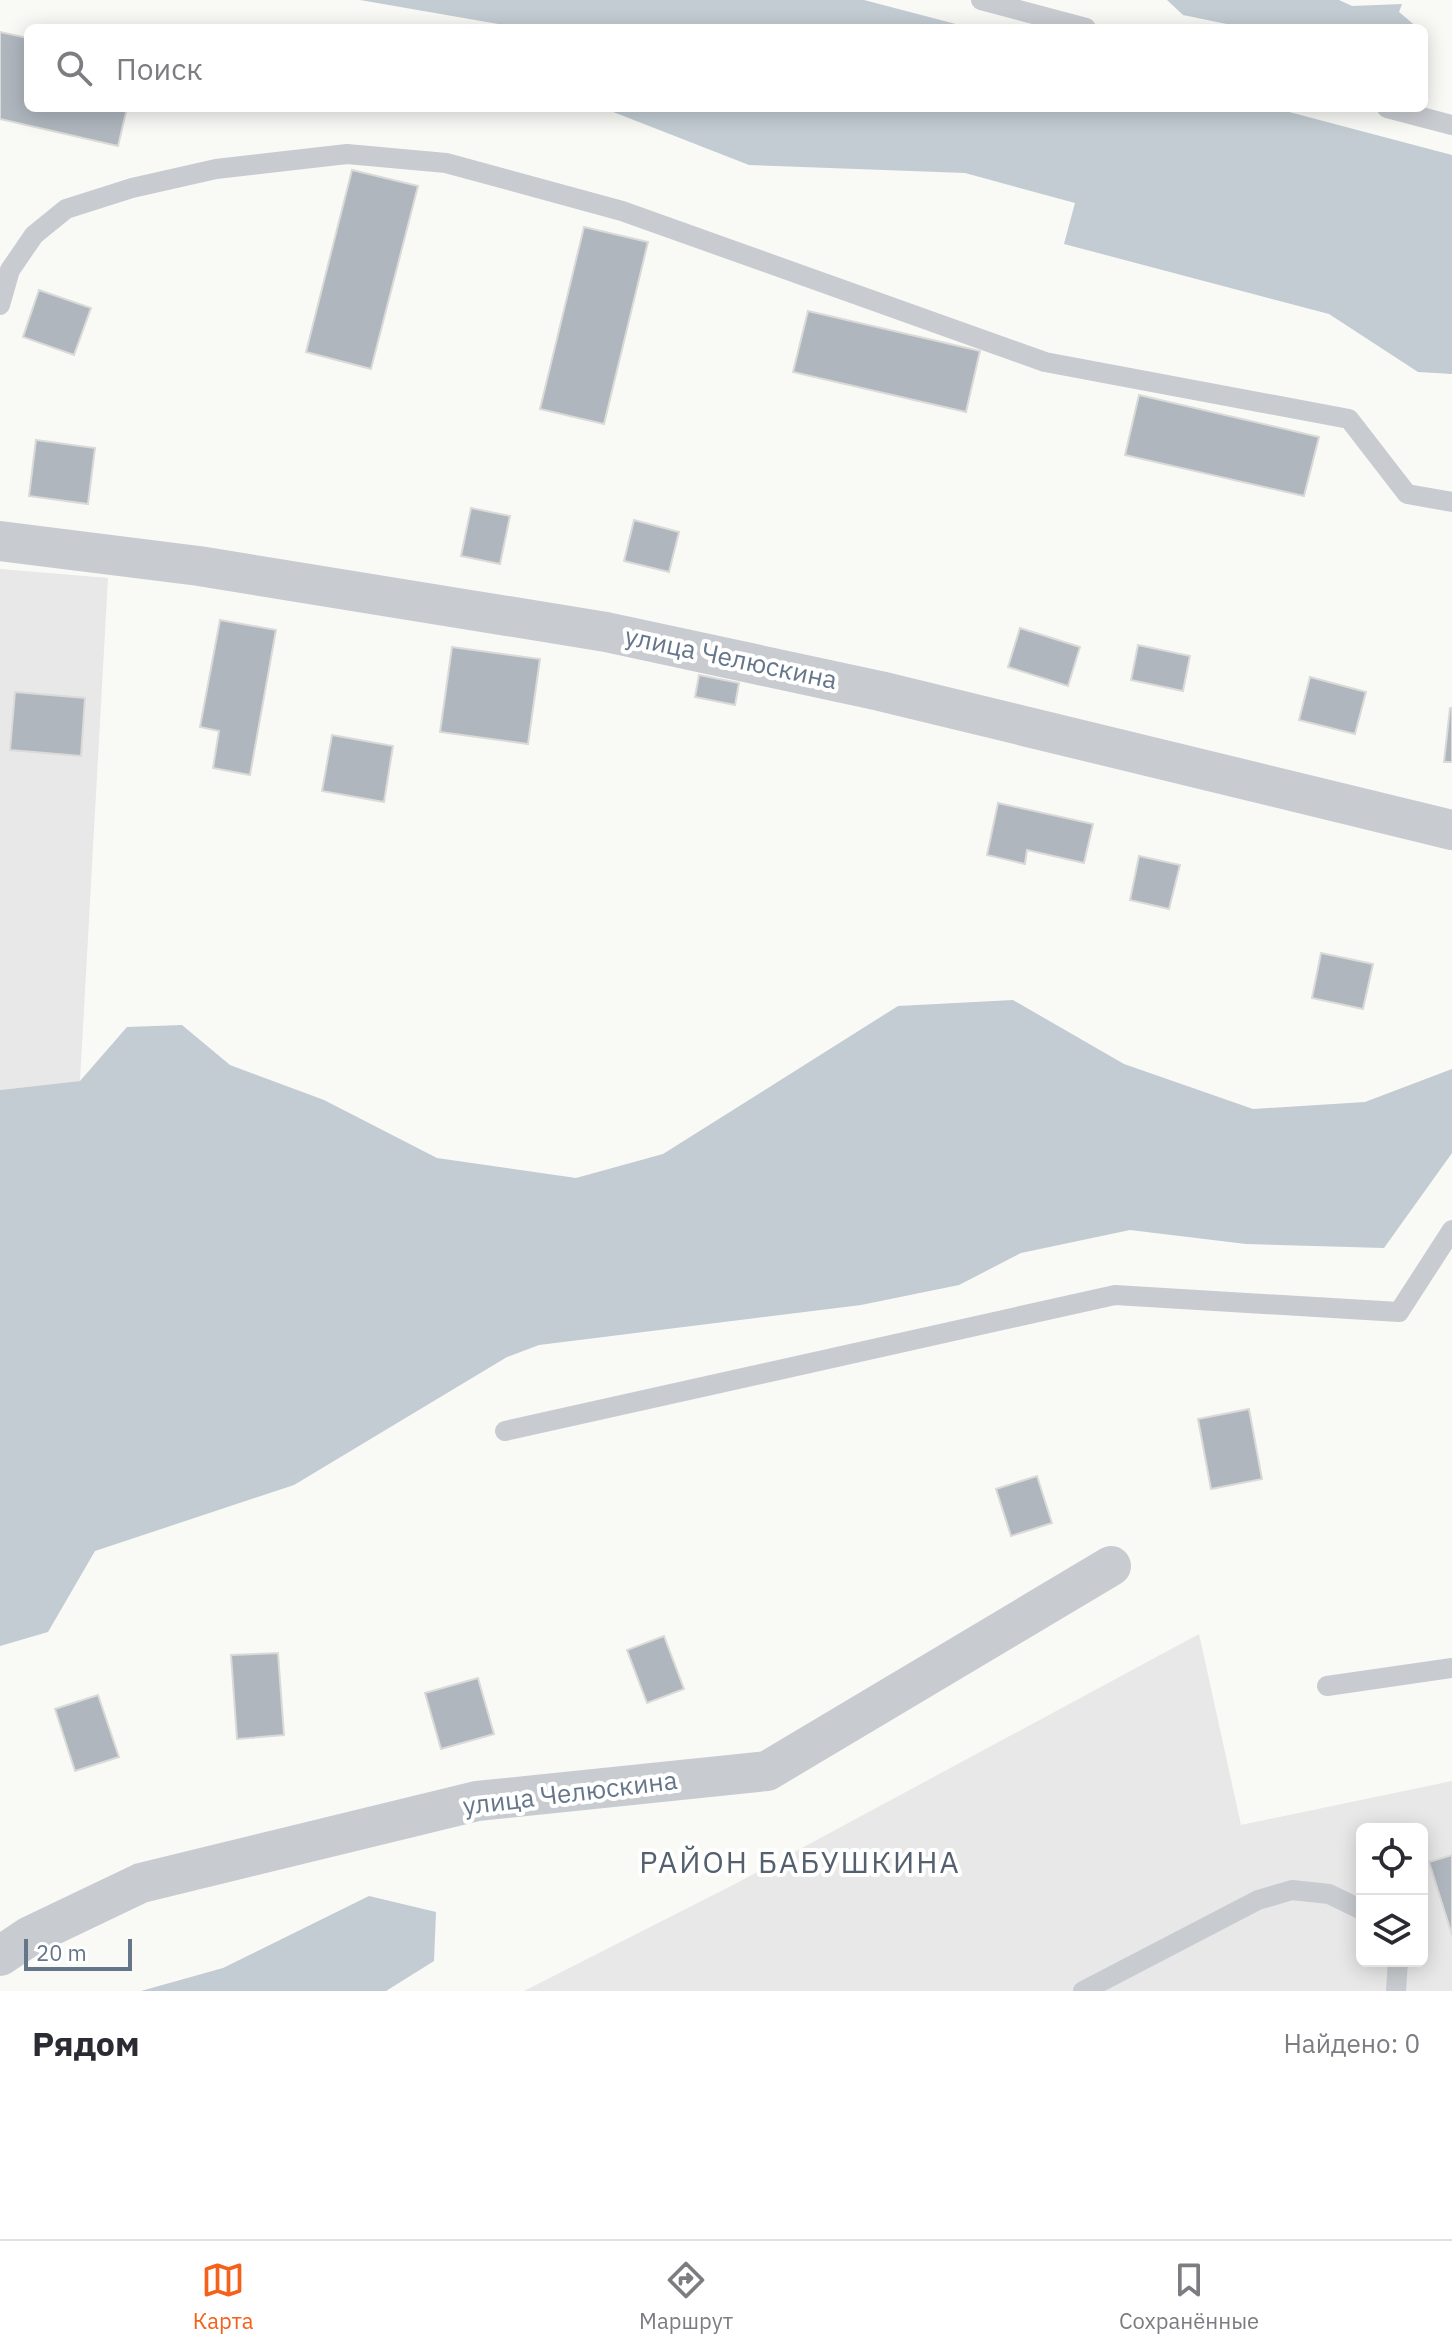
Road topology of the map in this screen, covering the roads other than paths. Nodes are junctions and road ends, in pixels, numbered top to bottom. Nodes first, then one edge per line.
1 (981, 0) edge
2 (1071, 24) edge
3 (1402, 112) edge
4 (1452, 125) edge
5 (0, 305) edge
6 (1452, 502) edge
7 (0, 541) edge
8 (1452, 830) edge
9 (1452, 1230) edge
10 (505, 1431) dead end
11 (1111, 1566) dead end
12 (1452, 1668) edge
13 (1327, 1686) dead end
14 (1356, 1907) edge
15 (0, 1956) edge
16 (1398, 1967) edge
17 (1083, 1991) edge
18 (1396, 1991) edge

1 - 2 lane
3 - 4 lane
5 - 6 lane
7 - 8 street, улица Челюскина
9 - 10 lane
11 - 15 street, улица Челюскина
12 - 13 lane
14 - 17 lane
16 - 18 lane

